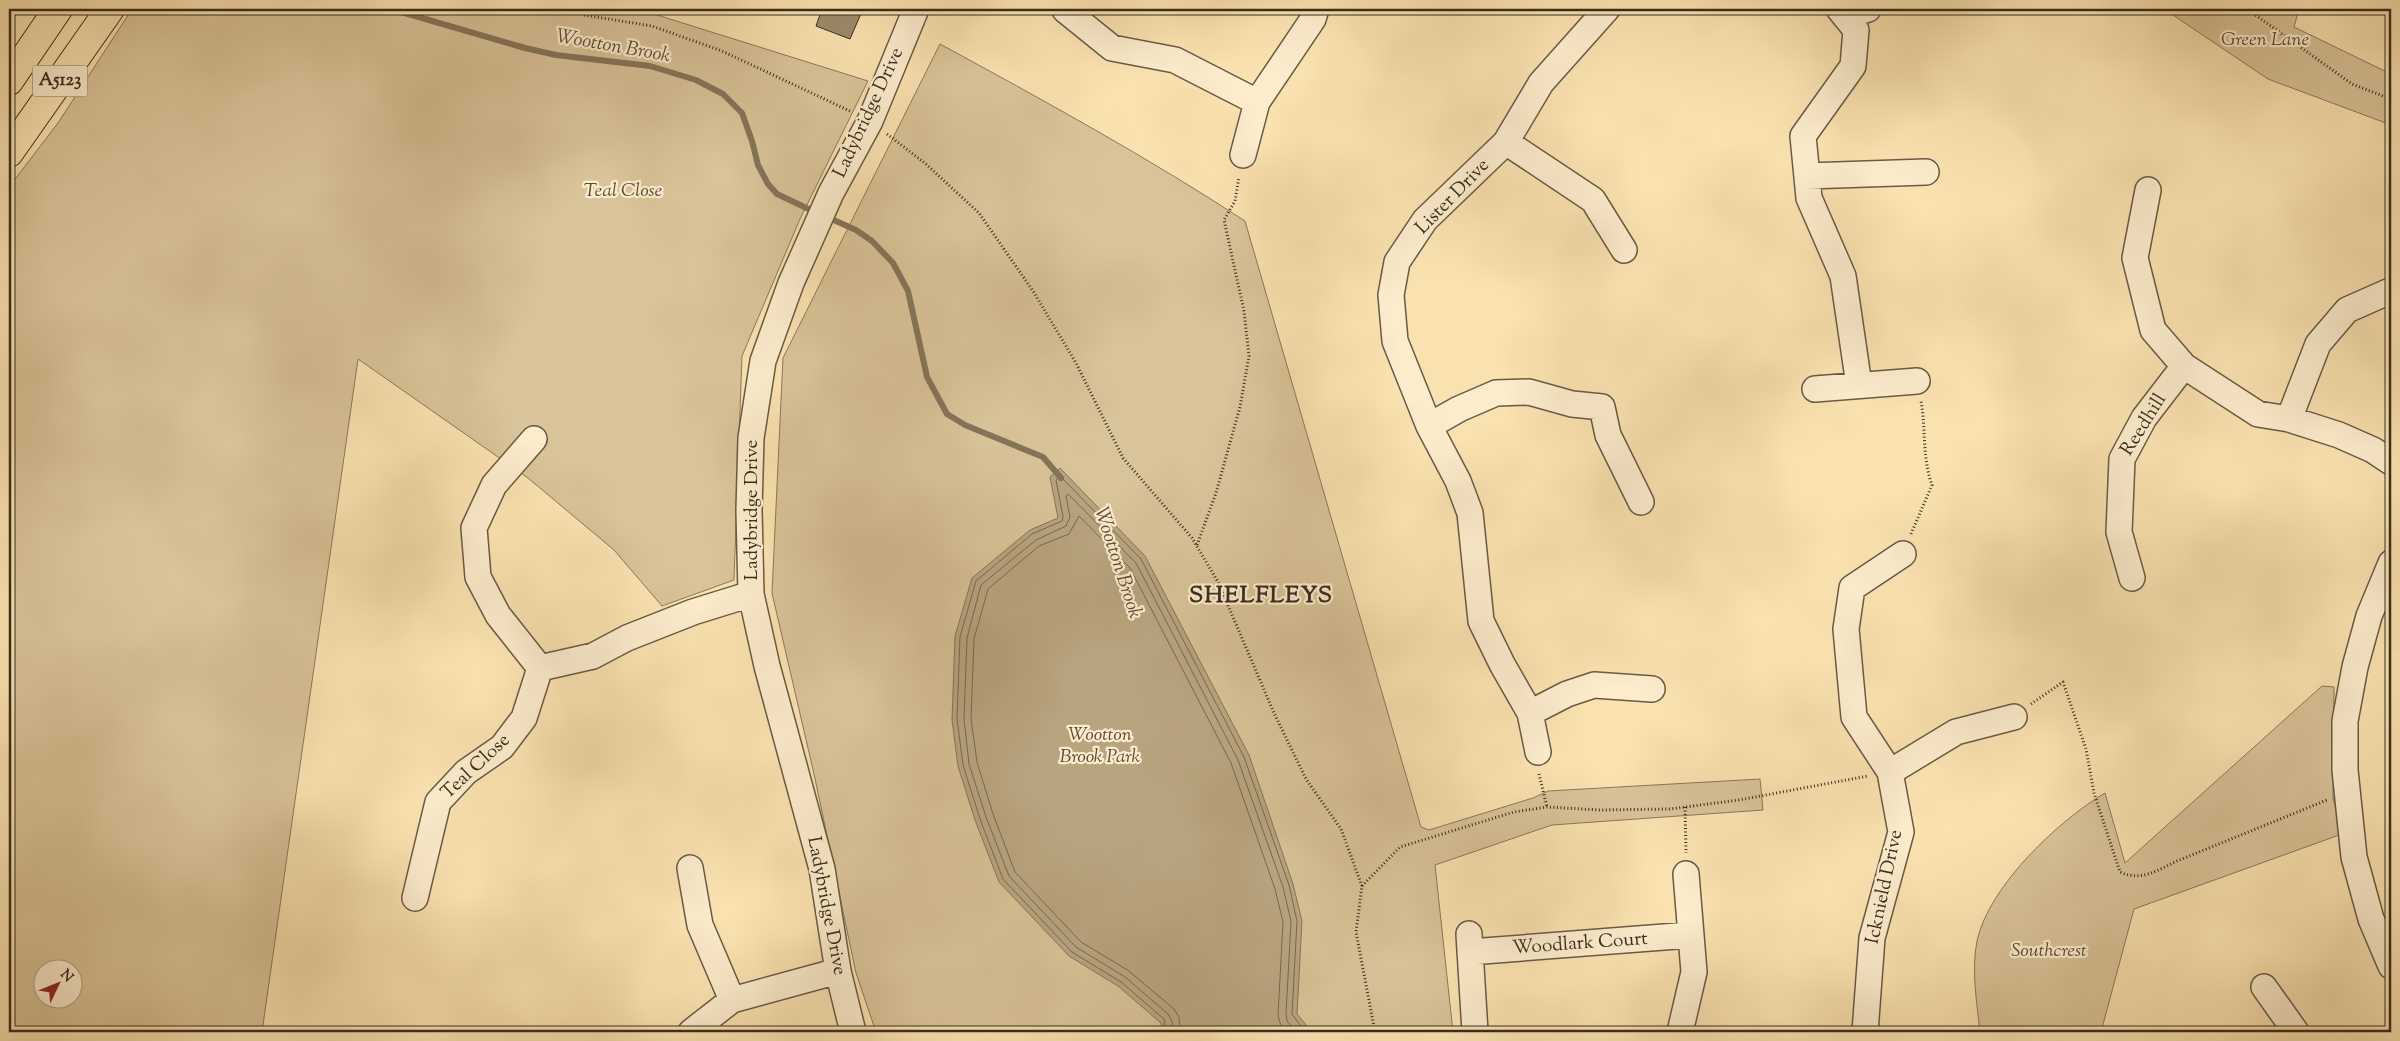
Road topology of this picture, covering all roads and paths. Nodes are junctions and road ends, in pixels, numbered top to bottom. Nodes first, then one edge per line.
1 (58, 9) edge
2 (110, 9) edge
3 (916, 9) edge
4 (1316, 9) edge
5 (1607, 9) edge
6 (2247, 9) edge
7 (1065, 10) dead end
8 (1851, 11) edge
9 (584, 15) dead end
10 (9, 82) edge
11 (2391, 99) edge
12 (1257, 102) junction
13 (870, 121) junction
14 (1506, 142) junction
15 (9, 153) edge
16 (1243, 155) joint
17 (1926, 172) dead end
18 (1807, 176) junction
19 (2148, 190) dead end
20 (1624, 250) dead end
21 (2390, 291) edge
22 (2184, 366) junction
23 (1917, 381) joint
24 (1859, 385) junction
25 (1815, 389) dead end
26 (2289, 419) junction
27 (1429, 426) junction
28 (534, 438) dead end
29 (2391, 462) edge
30 (1641, 502) dead end
31 (1197, 546) junction
32 (1903, 554) joint
33 (2391, 563) edge
34 (2132, 578) dead end
35 (751, 594) junction
36 (540, 668) junction
37 (1652, 689) dead end
38 (1530, 713) junction
39 (2014, 717) joint
40 (1538, 752) joint
41 (1890, 772) junction
42 (2347, 792) junction
43 (1547, 807) junction
44 (1685, 807) junction
45 (690, 868) dead end
46 (1686, 874) joint
47 (1362, 886) junction
48 (415, 898) dead end
49 (1689, 924) junction
50 (2391, 966) edge
51 (838, 971) junction
52 (2264, 987) dead end
53 (732, 1000) junction
54 (691, 1032) edge
55 (852, 1032) edge
56 (1375, 1032) edge
57 (1475, 1032) edge
58 (1680, 1032) edge
59 (1865, 1032) edge
60 (2296, 1032) edge

1 - 10 highway, A5123
2 - 15 highway, A5123
3 - 13 street, Ladybridge Drive
4 - 12 street
5 - 14 street, Lister Drive
6 - 11 path
7 - 12 street
8 - 18 street
9 - 13 path
12 - 16 street
13 - 31 path
13 - 35 street, Ladybridge Drive
14 - 20 street
14 - 27 street, Lister Drive
16 - 31 path
17 - 18 street
18 - 24 street
19 - 22 street
21 - 26 street
22 - 26 street
22 - 34 street, Reedhill
23 - 24 street
23 - 32 path
24 - 25 street
26 - 29 street
27 - 30 street
27 - 38 street, Lister Drive
28 - 36 street
31 - 47 path
32 - 41 street, Icknield Drive
33 - 42 street
35 - 36 street
35 - 51 street, Ladybridge Drive
36 - 48 street, Teal Close
37 - 38 street
38 - 40 street, Lister Drive
39 - 41 street
39 - 42 path
40 - 43 path
41 - 44 path
41 - 59 street, Icknield Drive
42 - 50 street
43 - 44 path
43 - 47 path
44 - 46 path
45 - 53 street
46 - 49 street
47 - 56 path
49 - 57 street, Woodlark Court
49 - 58 street
51 - 53 street
51 - 55 street, Ladybridge Drive
52 - 60 street
53 - 54 street

